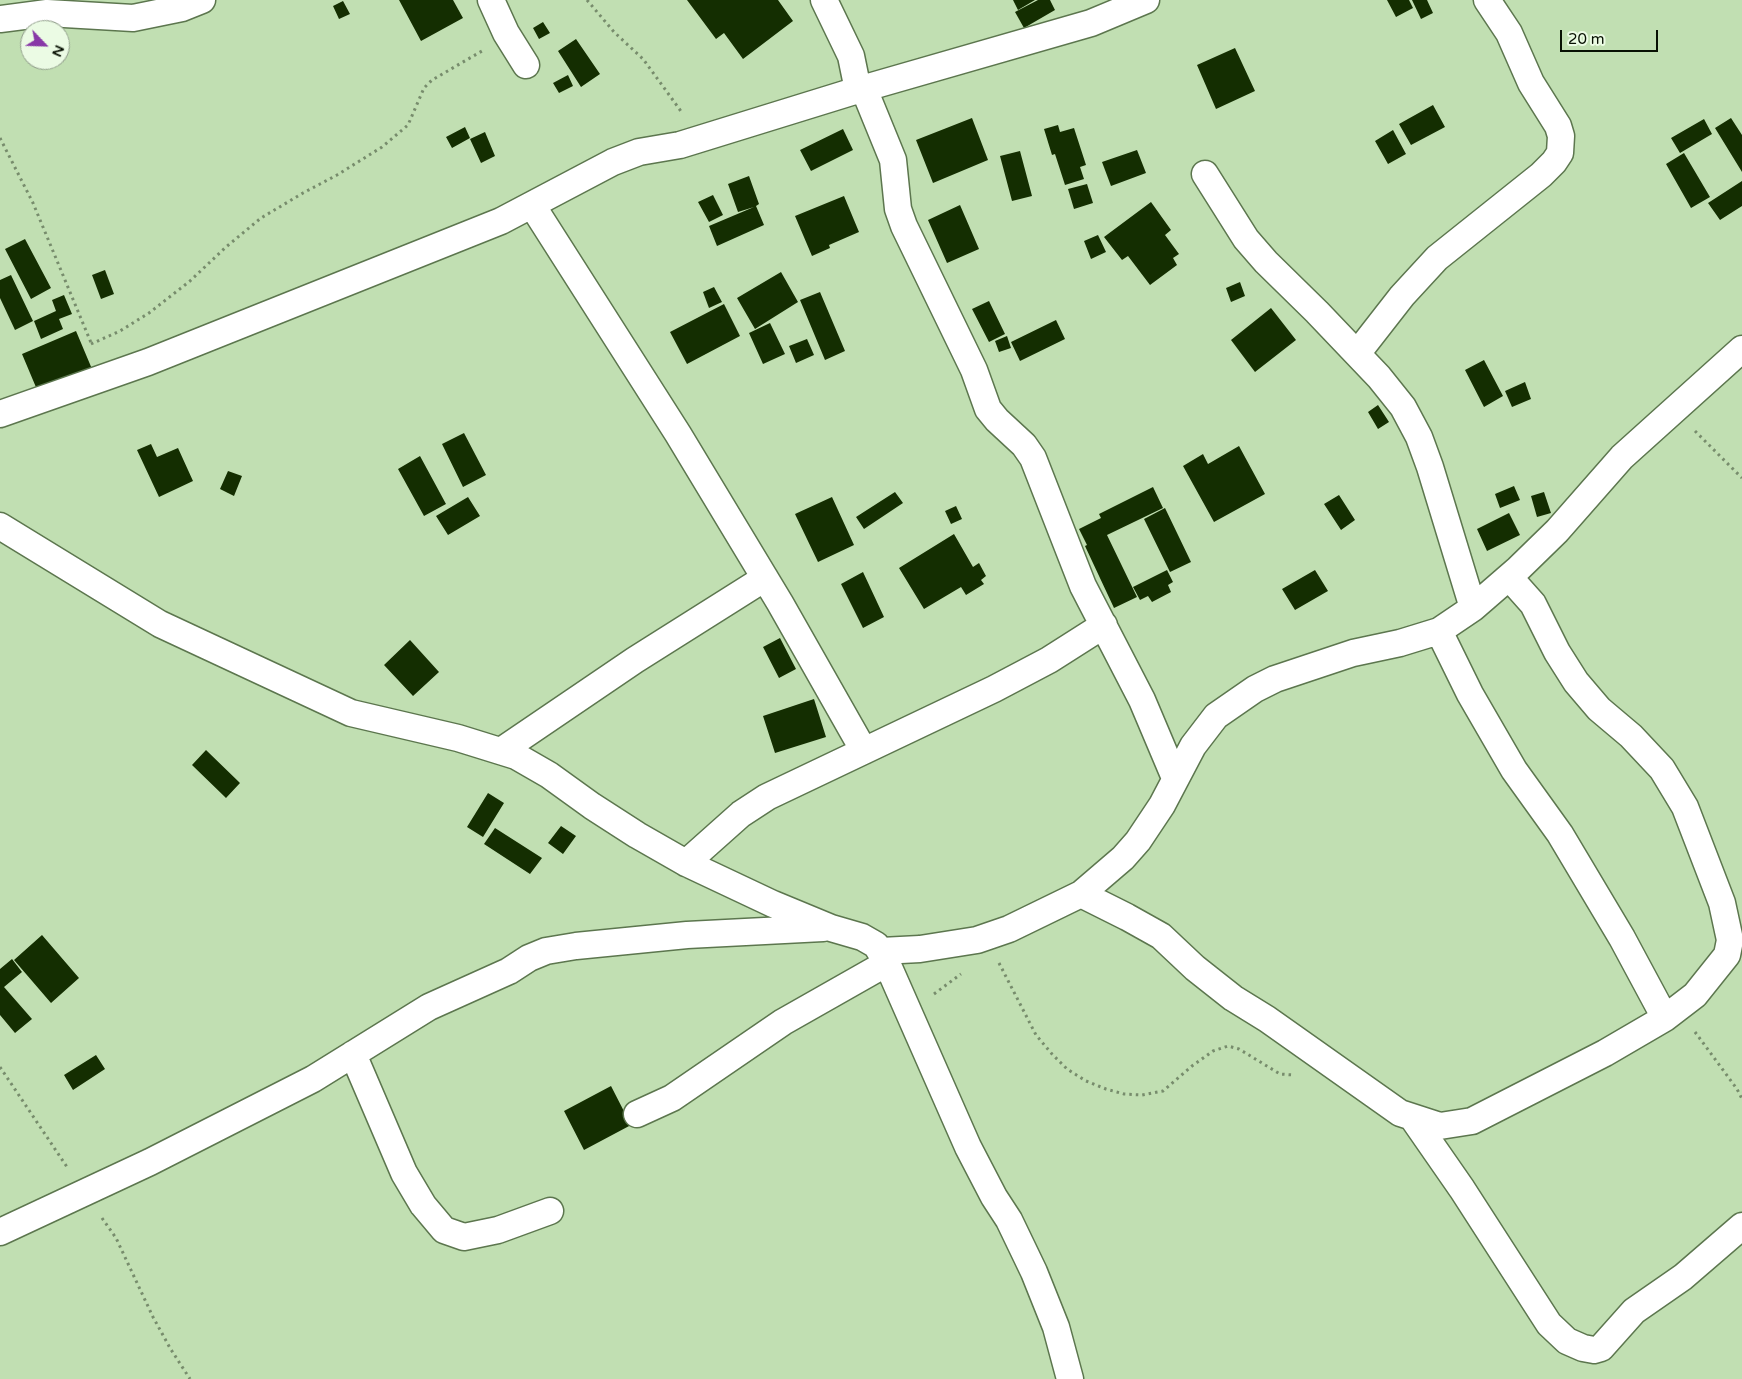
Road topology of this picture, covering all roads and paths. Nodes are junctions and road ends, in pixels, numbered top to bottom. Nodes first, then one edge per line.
1 (202, 0) edge
2 (491, 0) edge
3 (587, 0) edge
4 (824, 0) edge
5 (1146, 0) edge
6 (1487, 0) edge
7 (0, 18) edge
8 (508, 37) junction
9 (526, 65) dead end
10 (861, 90) junction
11 (0, 138) edge
12 (701, 138) junction
13 (1205, 174) dead end
14 (532, 205) junction
15 (91, 344) junction
16 (1742, 349) edge
17 (1358, 354) junction
18 (104, 378) junction
19 (1676, 408) junction
20 (0, 414) edge
21 (1742, 478) edge
22 (0, 526) edge
23 (1509, 577) junction
24 (765, 578) junction
25 (1473, 608) junction
26 (1104, 625) junction
27 (1439, 632) junction
28 (501, 751) junction
29 (864, 751) junction
30 (1175, 778) junction
31 (686, 863) junction
32 (1080, 894) junction
33 (832, 928) junction
34 (981, 939) junction
35 (884, 957) junction
36 (1671, 1014) junction
37 (910, 1015) junction
38 (353, 1054) junction
39 (1330, 1062) junction
40 (0, 1067) edge
41 (1742, 1099) edge
42 (637, 1114) dead end
43 (1412, 1117) junction
44 (84, 1194) junction
45 (550, 1211) dead end
46 (1742, 1226) edge
47 (0, 1232) edge
48 (190, 1379) edge
49 (1070, 1379) edge

1 - 7 street
2 - 8 street
3 - 12 path
4 - 10 street
5 - 10 street
6 - 17 street
8 - 9 street
8 - 15 path
10 - 12 street
10 - 26 street
11 - 15 path
12 - 14 street
13 - 17 street
14 - 18 street
14 - 24 street
15 - 18 path
16 - 19 street
17 - 25 street
18 - 20 street
19 - 21 path
19 - 23 street
22 - 28 street
23 - 25 street
23 - 36 street
24 - 28 street
24 - 29 street
25 - 27 street
26 - 29 street
26 - 30 street
27 - 30 street
27 - 36 street
28 - 31 street
29 - 31 street
30 - 32 street
31 - 33 street
32 - 34 street
32 - 39 street
33 - 35 street
33 - 38 street
34 - 35 street
34 - 37 path
34 - 39 path
35 - 37 street
35 - 42 street
36 - 41 path
36 - 43 street
37 - 49 street
38 - 44 street
38 - 45 street
39 - 43 street
40 - 44 path
43 - 46 street
44 - 47 street
44 - 48 path

